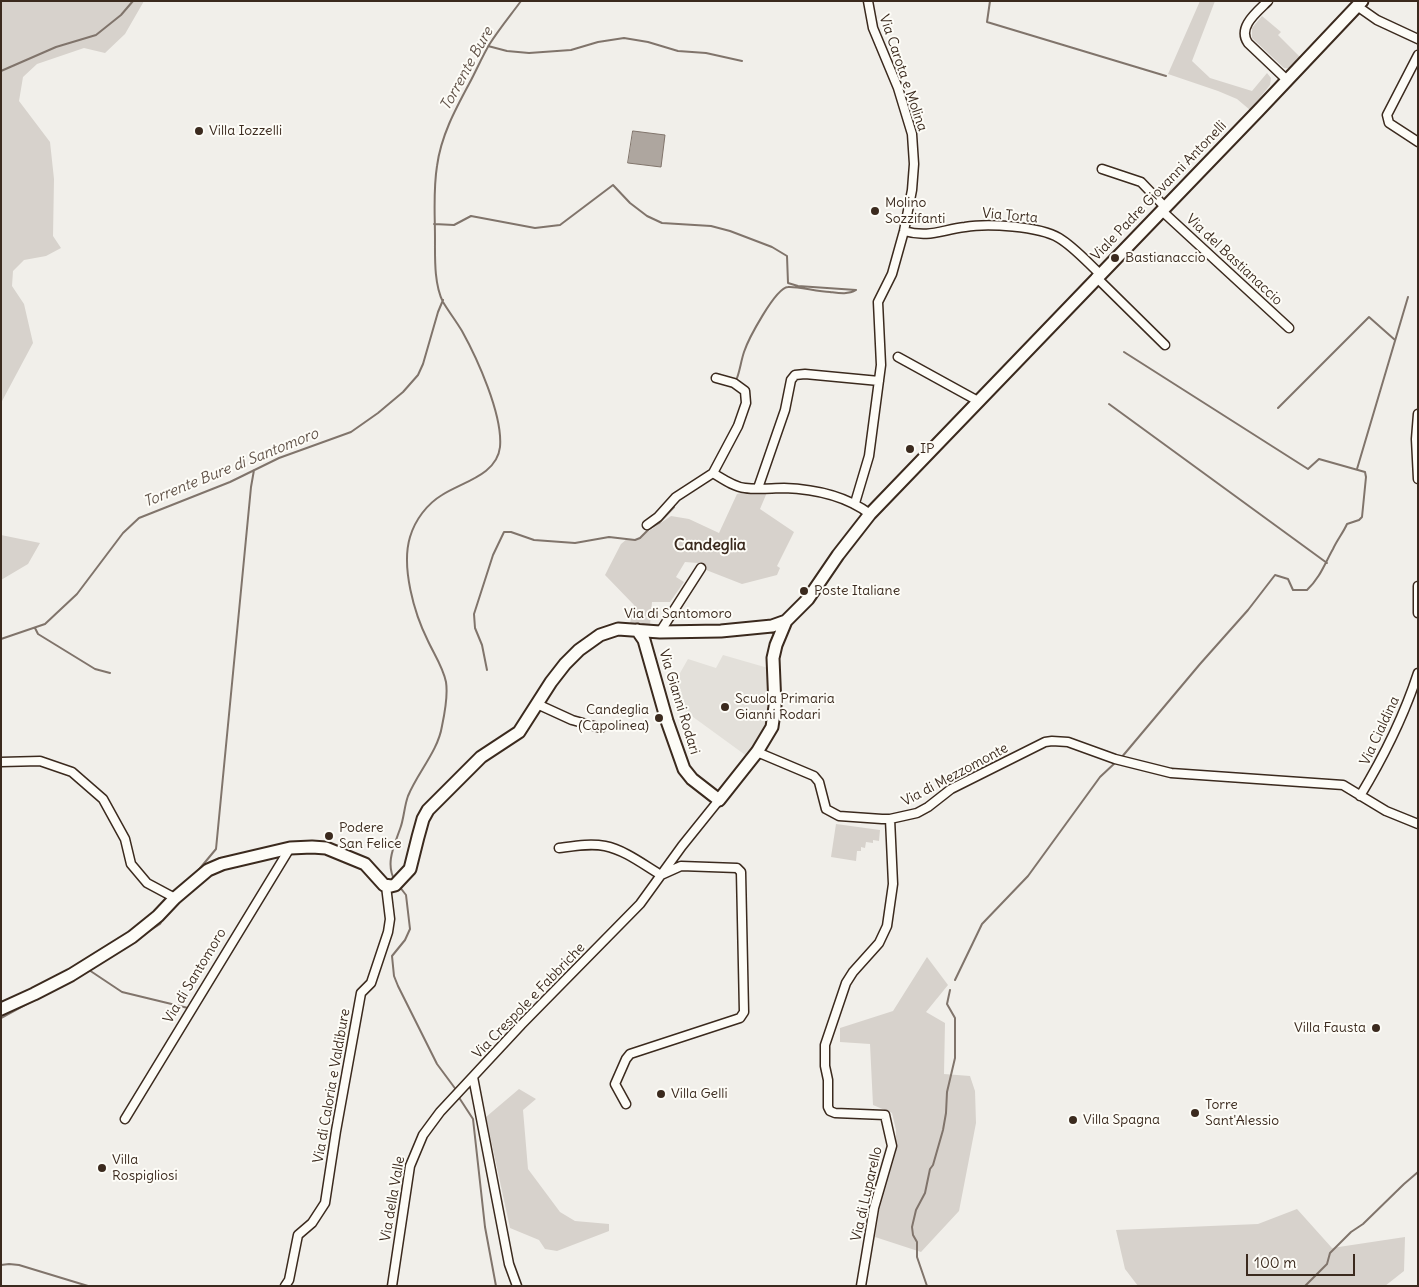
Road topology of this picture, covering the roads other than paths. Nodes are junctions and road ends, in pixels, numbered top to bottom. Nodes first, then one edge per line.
1 (868, 1) edge
2 (1268, 1) edge
3 (1359, 4) edge
4 (1418, 39) edge
5 (1418, 55) edge
6 (1287, 80) junction
7 (1418, 142) edge
8 (1102, 169) dead end
9 (1164, 209) junction
10 (904, 231) junction
11 (1098, 275) junction
12 (1289, 328) dead end
13 (1165, 345) dead end
14 (898, 357) dead end
15 (716, 378) dead end
16 (879, 381) junction
17 (978, 401) junction
18 (1418, 414) edge
19 (714, 473) junction
20 (1418, 479) edge
21 (758, 488) junction
22 (855, 503) junction
23 (870, 514) junction
24 (646, 524) dead end
25 (701, 568) dead end
26 (1418, 586) edge
27 (1418, 613) edge
28 (786, 621) junction
29 (648, 633) junction
30 (1418, 673) edge
31 (537, 704) junction
32 (601, 728) dead end
33 (757, 752) junction
34 (1, 762) edge
35 (1360, 796) junction
36 (719, 800) junction
37 (890, 819) junction
38 (1418, 824) edge
39 (290, 848) junction
40 (558, 848) dead end
41 (661, 875) junction
42 (395, 883) junction
43 (175, 898) junction
44 (1, 1009) edge
45 (473, 1077) junction
46 (626, 1104) dead end
47 (125, 1118) dead end
48 (285, 1286) edge
49 (392, 1286) edge
50 (518, 1286) edge
51 (860, 1286) edge

1 - 10 street, Via Carota e Molina
2 - 6 street
3 - 4 street
3 - 6 main road, Viale Padre Giovanni Antonelli
5 - 7 street
6 - 9 main road, Viale Padre Giovanni Antonelli
8 - 9 street, Via del Bastianaccio
9 - 11 main road, Viale Padre Giovanni Antonelli
9 - 12 street, Via del Bastianaccio
10 - 11 street, Via Torta
10 - 16 street, Via Carota e Molina
11 - 13 street, Via Torta
11 - 17 main road, Viale Padre Giovanni Antonelli
14 - 17 street
15 - 19 street
16 - 21 street
16 - 22 street, Via Carota e Molina
17 - 23 main road, Viale Padre Giovanni Antonelli
18 - 20 street
19 - 21 street
19 - 24 street
21 - 22 street
22 - 23 street
23 - 28 main road, Viale Padre Giovanni Antonelli
25 - 29 street
26 - 27 street
28 - 29 main road, Via di Santomoro
28 - 33 main road
29 - 31 main road, Via di Santomoro
29 - 36 main road, Via Gianni Rodari
30 - 35 street, Via Cialdina
31 - 32 street
31 - 42 main road, Via di Santomoro
33 - 36 main road
33 - 37 street, Via di Mezzomonte
34 - 43 street
35 - 37 street, Via di Mezzomonte
35 - 38 street, Via di Mezzomonte
36 - 41 street, Via Crespole e Fabbriche
37 - 51 street, Via di Luparello
39 - 42 main road
39 - 43 main road
39 - 47 street, Via di Santomoro
40 - 41 street
41 - 45 street, Via Crespole e Fabbriche
41 - 46 street
42 - 48 street, Via di Caloria e Valdibure
43 - 44 main road
45 - 49 street, Via della Valle
45 - 50 street, Via Crespole e Fabbriche

